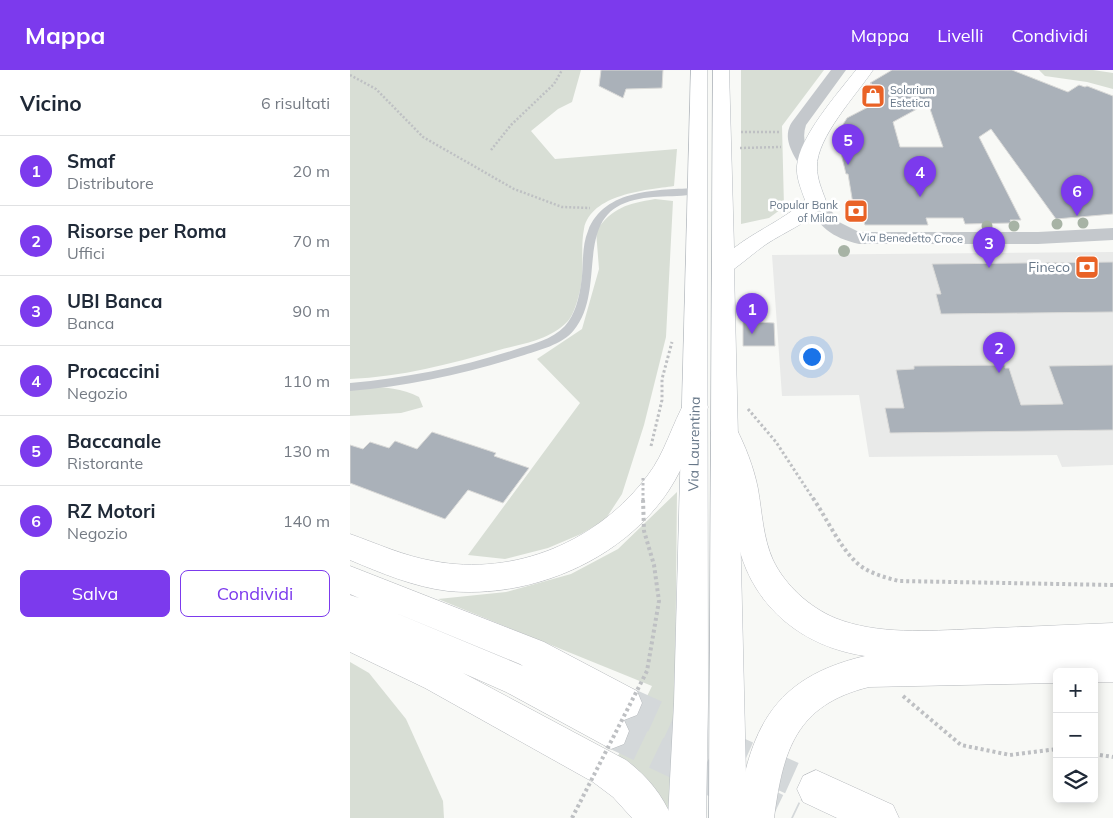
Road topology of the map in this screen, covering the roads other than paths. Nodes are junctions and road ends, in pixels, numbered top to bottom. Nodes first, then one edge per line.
1 (699, 70) edge
2 (721, 70) edge
3 (839, 70) edge
4 (866, 70) edge
5 (807, 163) junction
6 (698, 192) junction
7 (816, 201) junction
8 (1113, 234) edge
9 (722, 267) junction
10 (350, 387) edge
11 (695, 406) junction
12 (725, 433) junction
13 (350, 547) edge
14 (350, 580) edge
15 (350, 609) edge
16 (350, 636) edge
17 (1113, 638) edge
18 (1113, 666) edge
19 (816, 789) tunnel mouth
20 (652, 818) edge
21 (687, 818) edge
22 (728, 818) edge
23 (755, 818) edge
24 (880, 818) edge

1 - 6 main road, Via Laurentina
2 - 9 main road
3 - 5 street
4 - 5 main road
5 - 7 main road
6 - 10 lane
6 - 11 main road, Via Laurentina
7 - 8 street, Via Benedetto Croce
7 - 9 main road
9 - 12 main road
11 - 13 main road
11 - 21 main road, Via Laurentina
12 - 17 main road
12 - 22 main road
14 - 15 main road
16 - 20 main road
18 - 23 main road
19 - 24 main road

